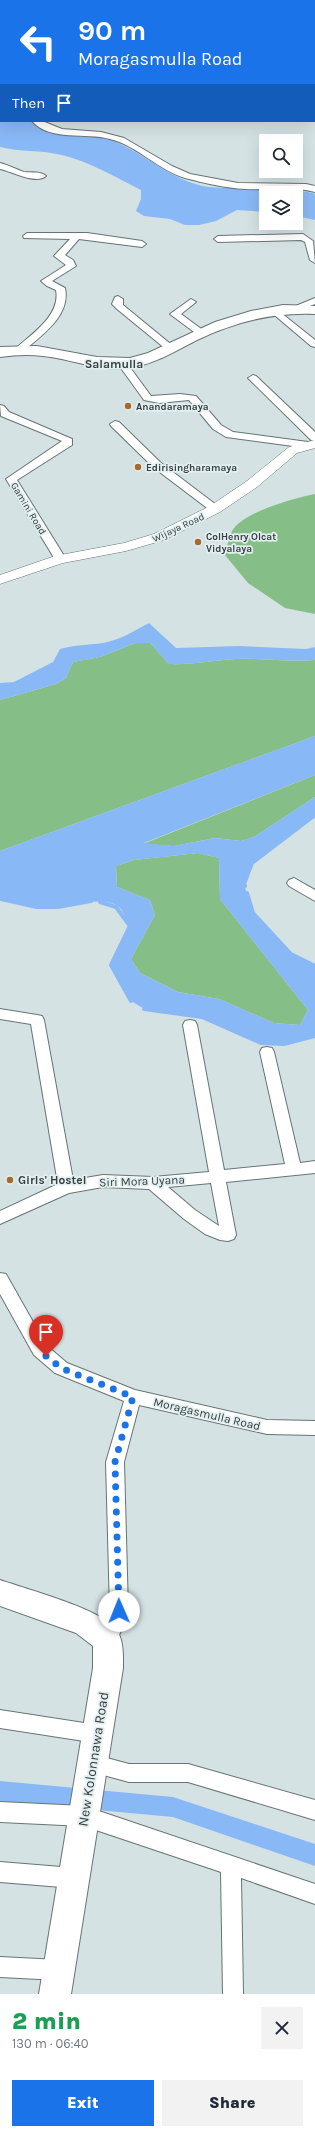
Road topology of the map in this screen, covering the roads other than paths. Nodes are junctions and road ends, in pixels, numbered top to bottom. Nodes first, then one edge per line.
1 (38, 122) edge
2 (0, 166) edge
3 (42, 176) dead end
4 (315, 189) edge
5 (315, 234) edge
6 (27, 236) dead end
7 (77, 236) junction
8 (303, 237) junction
9 (218, 239) dead end
10 (142, 244) dead end
11 (315, 256) edge
12 (118, 299) dead end
13 (315, 301) edge
14 (191, 302) dead end
15 (315, 308) edge
16 (294, 309) junction
17 (275, 311) junction
18 (201, 333) junction
19 (314, 344) dead end
20 (170, 348) junction
21 (19, 350) junction
22 (0, 352) edge
23 (123, 364) junction
24 (253, 378) dead end
25 (0, 408) edge
26 (115, 424) dead end
27 (313, 442) edge
28 (215, 510) junction
29 (60, 559) junction
30 (0, 580) edge
31 (294, 883) dead end
32 (315, 896) edge
33 (0, 1014) edge
34 (190, 1025) dead end
35 (267, 1052) dead end
36 (315, 1167) edge
37 (294, 1170) junction
38 (218, 1176) junction
39 (153, 1183) junction
40 (66, 1187) junction
41 (0, 1218) edge
42 (0, 1279) edge
43 (133, 1397) junction
44 (315, 1428) edge
45 (0, 1594) edge
46 (106, 1638) junction
47 (0, 1719) edge
48 (97, 1734) junction
49 (91, 1767) junction
50 (315, 1810) edge
51 (0, 1812) edge
52 (84, 1812) junction
53 (231, 1865) junction
54 (0, 1872) edge
55 (74, 1878) junction
56 (315, 1894) edge
57 (0, 1967) edge
58 (57, 1982) edge
59 (233, 1994) edge

1 - 4 street
2 - 3 street
5 - 8 street
6 - 7 street
7 - 10 street
7 - 21 street
8 - 9 street
8 - 11 street
12 - 20 street
13 - 16 street
14 - 18 street
15 - 16 main road
16 - 17 main road
17 - 18 main road
17 - 19 street
18 - 20 main road
20 - 23 main road
21 - 22 main road
21 - 23 main road
23 - 27 street
24 - 27 street
25 - 29 street, Gamini Road
26 - 28 street
27 - 28 street, Wijaya Road
28 - 29 street, Wijaya Road
29 - 30 street, Wijaya Road
31 - 32 street
33 - 40 street
34 - 38 street
35 - 37 street
36 - 37 street, Siri Mora Uyana
37 - 38 street, Siri Mora Uyana
38 - 39 street, Siri Mora Uyana
38 - 39 street
39 - 40 street, Siri Mora Uyana
40 - 41 street, Siri Mora Uyana
42 - 43 street, Moragasmulla Road
43 - 44 street, Moragasmulla Road
43 - 46 street
45 - 46 main road
46 - 48 main road, New Kolonnawa Road
47 - 48 street
48 - 49 main road, New Kolonnawa Road
49 - 50 street
49 - 52 main road, New Kolonnawa Road
51 - 52 street
52 - 53 street
52 - 55 main road, New Kolonnawa Road
53 - 56 street
53 - 59 street
54 - 55 street
55 - 58 main road, New Kolonnawa Road
57 - 58 street

